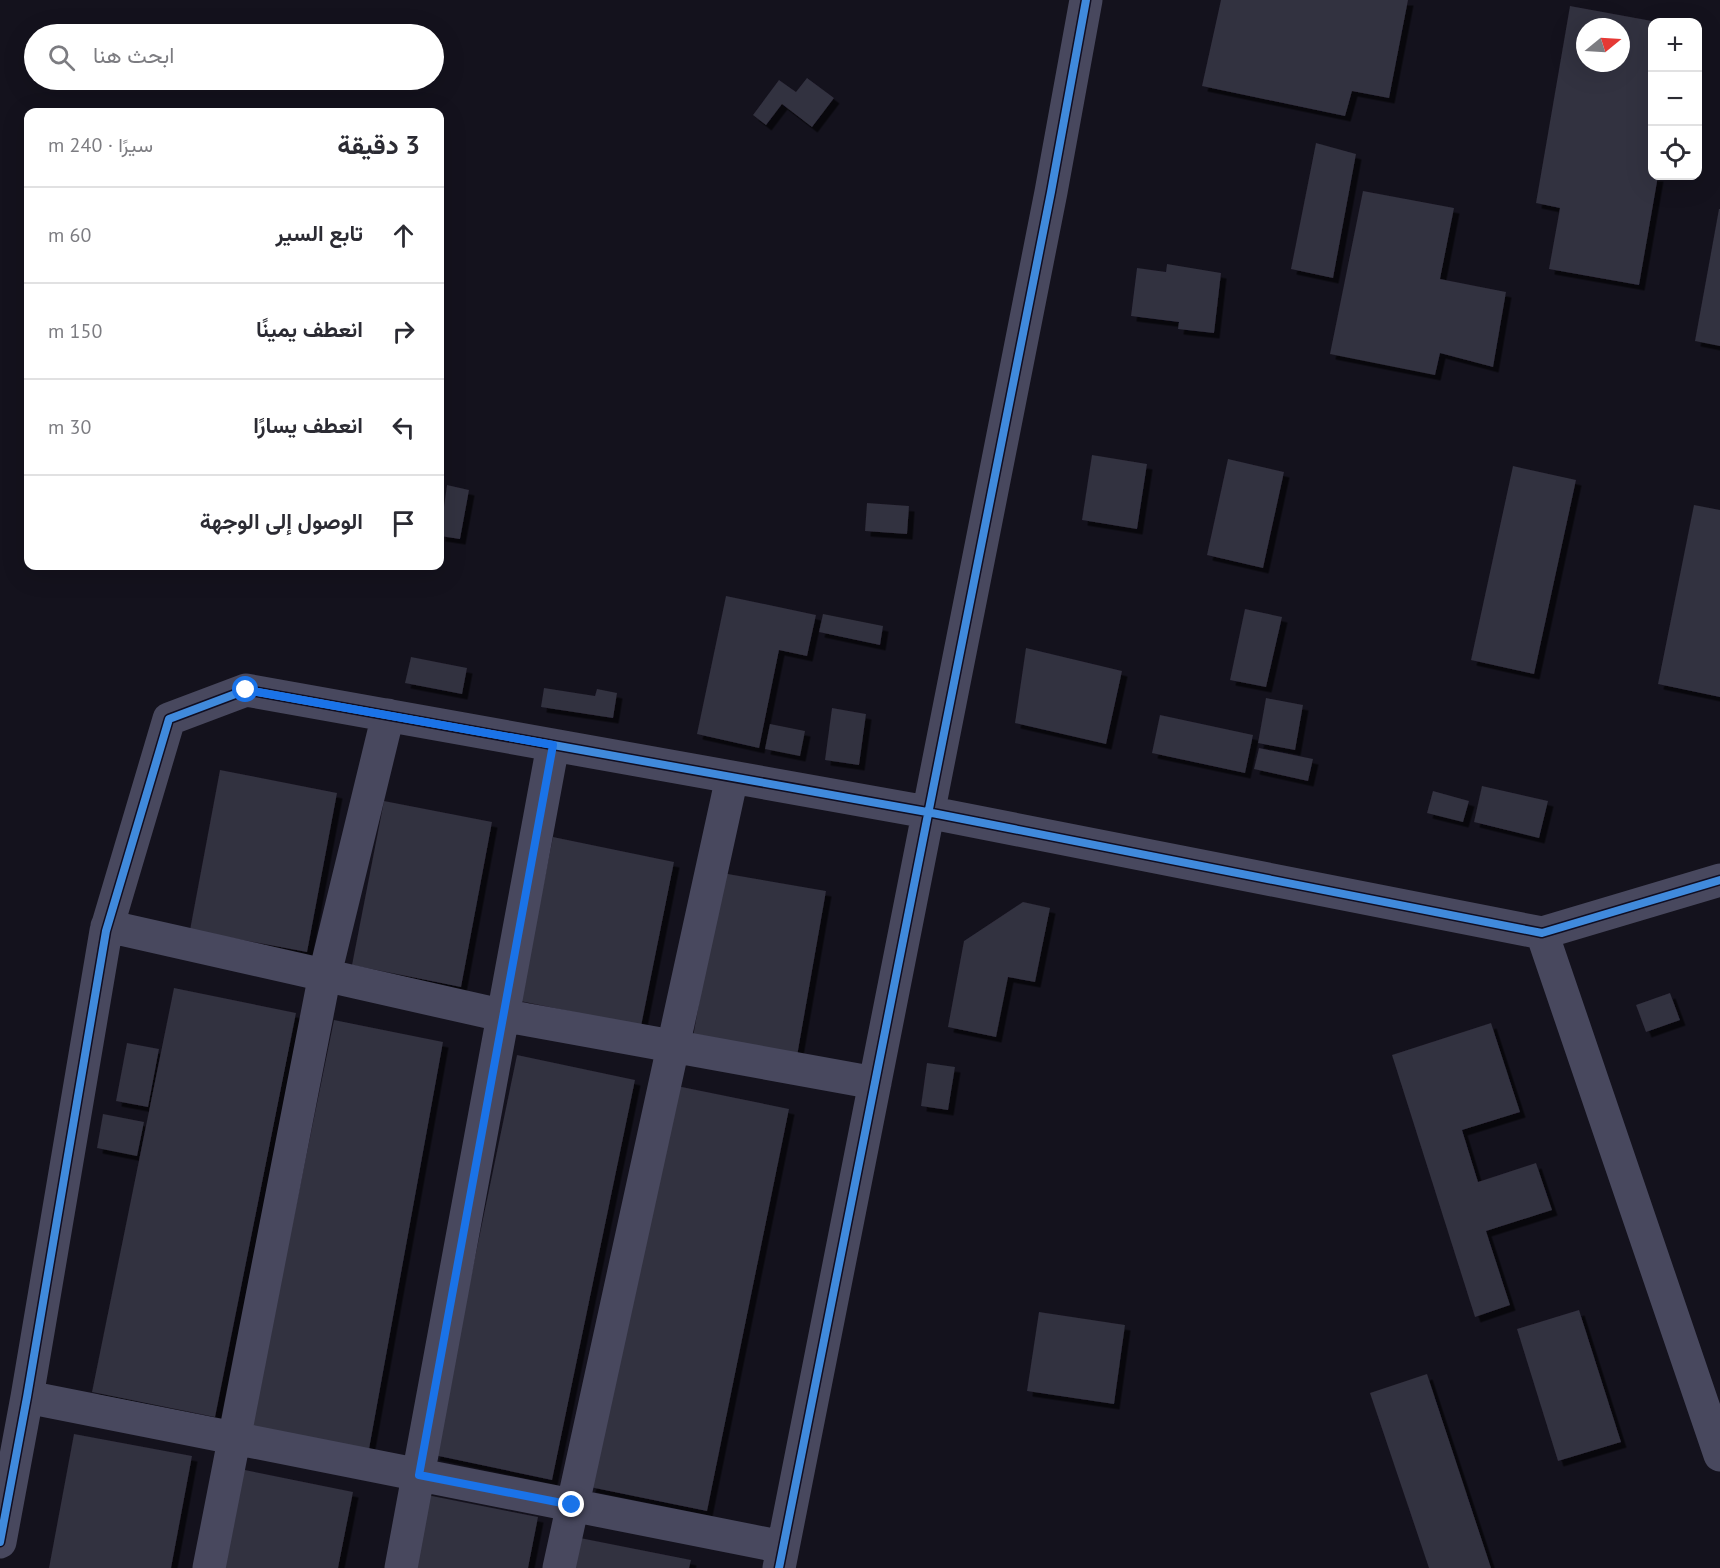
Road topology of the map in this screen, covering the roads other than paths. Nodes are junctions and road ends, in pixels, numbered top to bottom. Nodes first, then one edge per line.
1 (1086, 0) edge
2 (388, 715) junction
3 (553, 745) junction
4 (732, 777) junction
5 (927, 812) junction
6 (1720, 880) edge
7 (107, 926) junction
8 (1542, 933) junction
9 (325, 974) junction
10 (501, 1015) junction
11 (674, 1046) junction
12 (874, 1083) junction
13 (27, 1397) junction
14 (234, 1438) junction
15 (1720, 1455) edge
16 (419, 1475) junction
17 (572, 1505) junction
18 (0, 1542) edge
19 (781, 1557) edge
20 (209, 1568) edge
21 (402, 1568) edge
22 (559, 1568) edge

1 - 5 street
2 - 3 street
2 - 7 street
2 - 9 street
3 - 4 street
3 - 10 street
4 - 5 street
4 - 11 street
5 - 8 street
5 - 12 street
6 - 8 street
7 - 9 street
7 - 13 street
8 - 15 street
9 - 10 street
9 - 14 street
10 - 11 street
10 - 16 street
11 - 12 street
11 - 17 street
12 - 19 street
13 - 14 street
13 - 18 street
14 - 16 street
14 - 20 street
16 - 17 street
16 - 21 street
17 - 19 street
17 - 22 street

